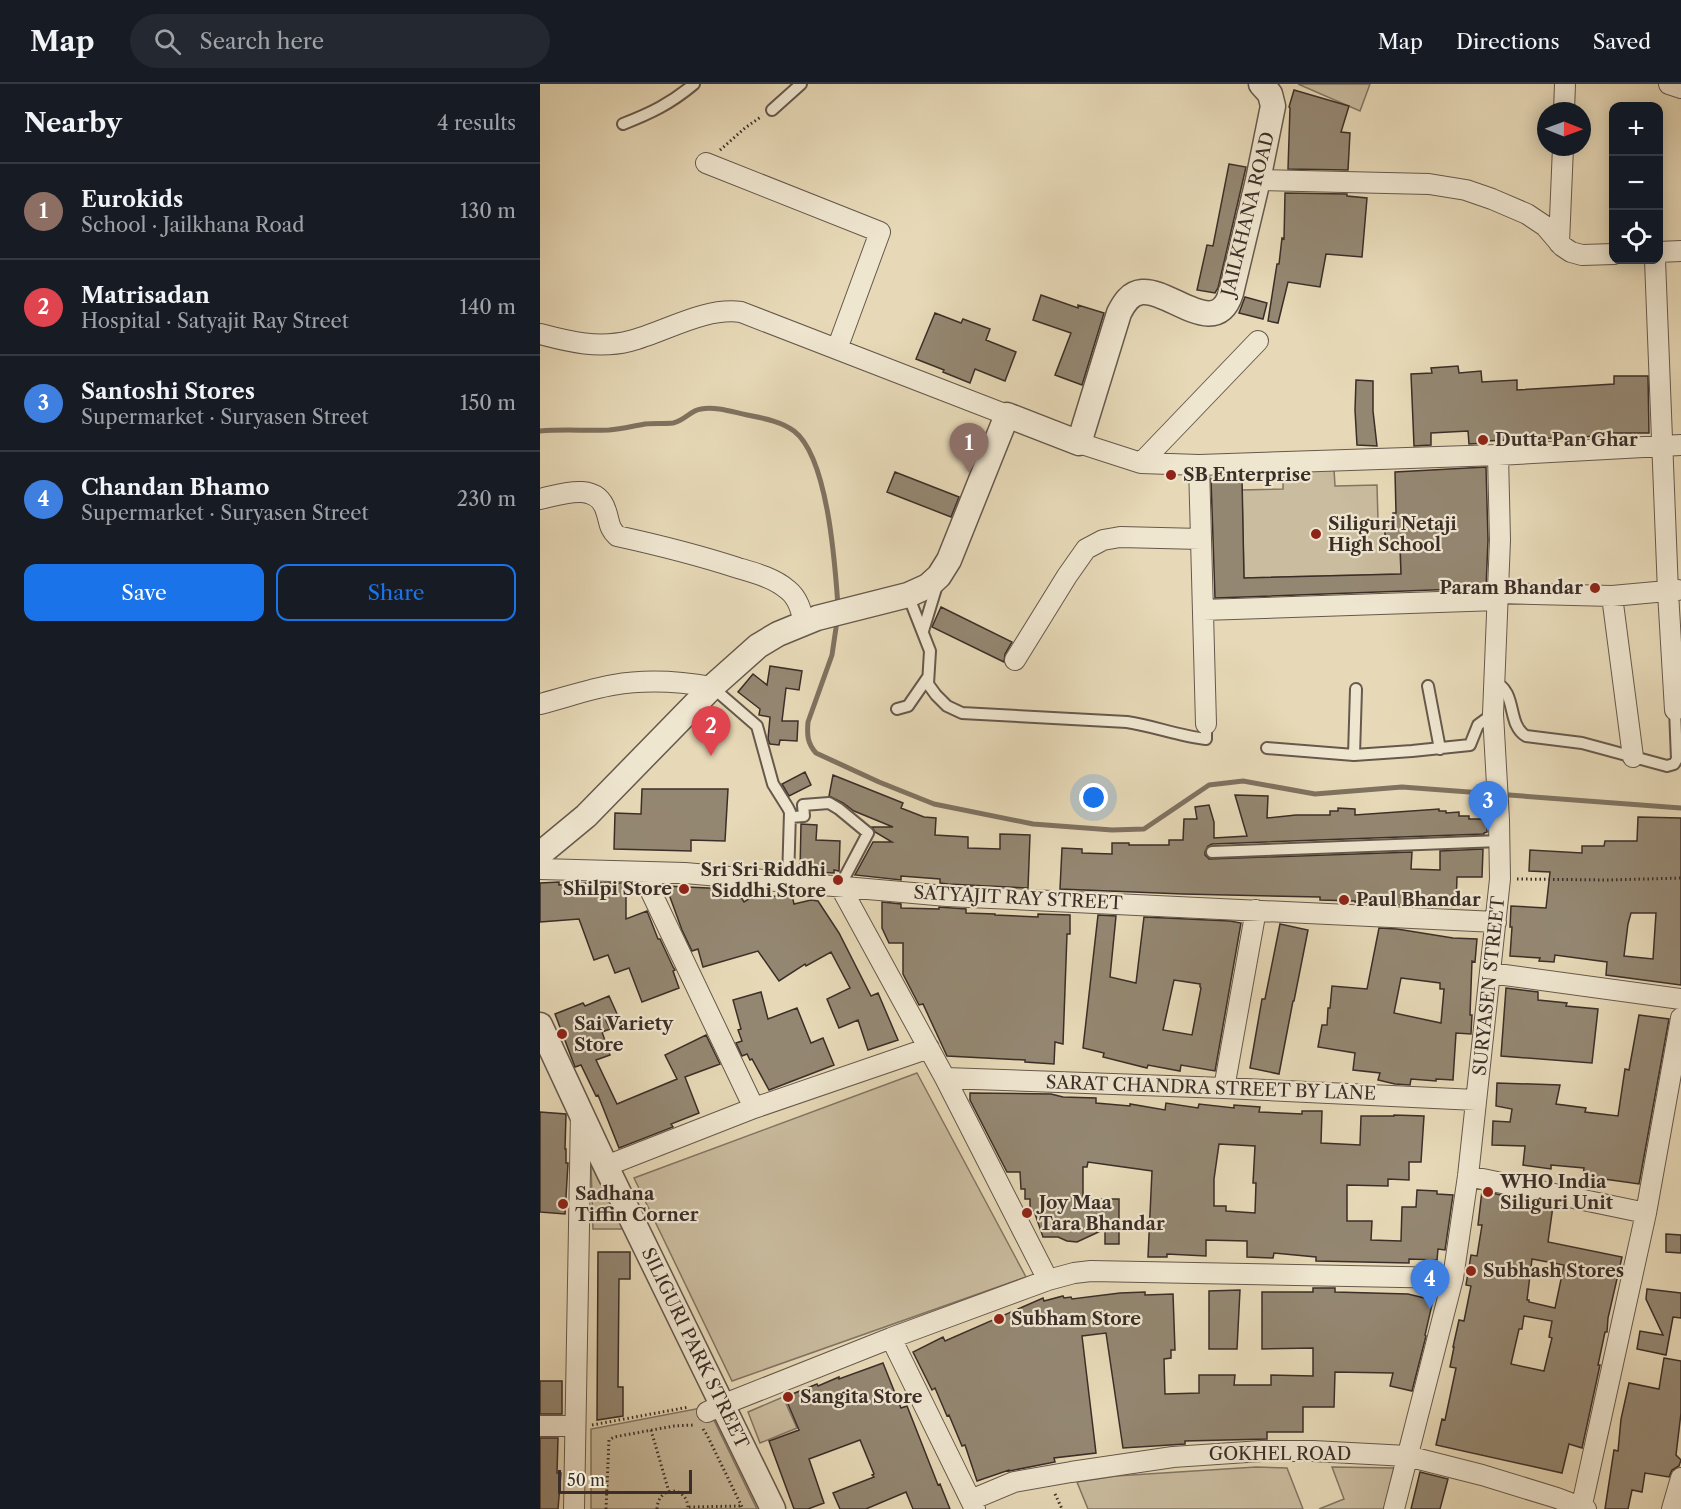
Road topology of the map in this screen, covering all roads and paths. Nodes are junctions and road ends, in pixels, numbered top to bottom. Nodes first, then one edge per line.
1 (694, 84) edge
2 (801, 84) edge
3 (1261, 84) edge
4 (1565, 84) edge
5 (1670, 84) edge
6 (1681, 88) edge
7 (1564, 102) edge
8 (772, 110) joint
9 (622, 124) dead end
10 (1563, 156) edge
11 (706, 163) joint
12 (1258, 180) junction
13 (1559, 243) junction
14 (1681, 251) edge
15 (1663, 252) edge
16 (1609, 254) edge
17 (1654, 264) edge
18 (540, 333) edge
19 (1258, 341) dead end
20 (837, 349) junction
21 (1007, 415) junction
22 (1079, 443) junction
23 (1681, 445) edge
24 (1661, 446) junction
25 (1498, 455) junction
26 (1141, 463) junction
27 (1200, 465) junction
28 (540, 499) edge
29 (1201, 539) junction
30 (939, 576) junction
31 (1674, 591) edge
32 (1499, 596) junction
33 (1612, 596) junction
34 (897, 598) junction
35 (1203, 610) junction
36 (810, 620) junction
37 (923, 631) junction
38 (1015, 660) dead end
39 (928, 677) junction
40 (1494, 682) junction
41 (1428, 686) dead end
42 (712, 687) junction
43 (1356, 689) dead end
44 (540, 704) edge
45 (897, 708) dead end
46 (1678, 710) edge
47 (1493, 714) junction
48 (1206, 723) joint
49 (1267, 748) dead end
50 (1440, 749) junction
51 (1354, 755) junction
52 (1633, 757) junction
53 (790, 817) junction
54 (1500, 841) junction
55 (1212, 852) dead end
56 (540, 854) edge
57 (540, 869) edge
58 (642, 873) junction
59 (1681, 878) edge
60 (1500, 879) junction
61 (788, 881) junction
62 (840, 886) junction
63 (1256, 910) junction
64 (1496, 922) junction
65 (1490, 972) junction
66 (1681, 999) edge
67 (1681, 1018) edge
68 (540, 1025) edge
69 (928, 1048) junction
70 (945, 1078) junction
71 (1224, 1088) junction
72 (1476, 1100) junction
73 (754, 1108) junction
74 (581, 1111) junction
75 (606, 1166) junction
76 (1468, 1176) junction
77 (1646, 1213) junction
78 (1453, 1278) junction
79 (1048, 1280) junction
80 (891, 1338) junction
81 (714, 1409) junction
82 (540, 1426) edge
83 (580, 1426) junction
84 (651, 1430) junction
85 (1407, 1456) junction
86 (1681, 1478) edge
87 (669, 1492) junction
88 (973, 1504) edge
89 (742, 1507) edge
90 (688, 1508) edge
91 (1583, 1508) edge
92 (574, 1509) edge
93 (606, 1509) edge
94 (657, 1509) edge
95 (774, 1509) edge
96 (1394, 1509) edge
97 (1672, 1509) edge

1 - 9 lane
2 - 8 lane
3 - 12 street, JAILKHANA ROAD
4 - 7 street
5 - 6 street
8 - 11 path
10 - 13 street
11 - 20 street
12 - 13 street
12 - 22 street, JAILKHANA ROAD
13 - 16 street
14 - 15 street
17 - 24 street
18 - 20 street
19 - 26 street
20 - 21 street
21 - 22 street
21 - 30 street
22 - 26 street
23 - 24 street
24 - 25 street
24 - 31 street
25 - 27 street
25 - 32 street, SURYASEN STREET
26 - 27 street
27 - 29 street
28 - 36 street
29 - 35 street
29 - 38 street
30 - 34 street
30 - 37 lane
31 - 33 street
31 - 46 street
32 - 33 street
32 - 35 street
32 - 40 street, SURYASEN STREET
33 - 52 street
34 - 36 street
34 - 37 lane
35 - 48 street
36 - 42 street
37 - 39 lane
39 - 45 lane
39 - 48 lane
40 - 47 street, SURYASEN STREET
40 - 52 lane
41 - 50 lane
42 - 44 street
42 - 53 lane
42 - 56 street
43 - 51 lane
46 - 52 lane
47 - 50 lane
47 - 54 street, SURYASEN STREET
49 - 51 lane
50 - 51 lane
53 - 61 lane
53 - 62 lane
54 - 55 lane
54 - 60 street, SURYASEN STREET
57 - 58 street, SATYAJIT RAY STREET
58 - 61 street, SATYAJIT RAY STREET
58 - 73 street
59 - 60 path
60 - 64 street, SURYASEN STREET
61 - 62 street, SATYAJIT RAY STREET
62 - 63 street, SATYAJIT RAY STREET
62 - 69 street
63 - 64 street, SATYAJIT RAY STREET
63 - 71 street
64 - 65 street, SURYASEN STREET
65 - 66 street
65 - 72 street, SURYASEN STREET
67 - 77 street
68 - 74 street, SILIGURI PARK STREET
69 - 70 street
69 - 73 street
70 - 71 street, SARAT CHANDRA STREET BY LANE
70 - 79 street
71 - 72 street, SARAT CHANDRA STREET BY LANE
72 - 76 street, SURYASEN STREET
73 - 75 street
74 - 75 street, SILIGURI PARK STREET
74 - 83 street
75 - 81 street, SILIGURI PARK STREET
76 - 77 street
76 - 78 street, SURYASEN STREET
77 - 91 street
78 - 79 street
78 - 85 street, SURYASEN STREET
79 - 80 street
80 - 81 street
80 - 88 street
81 - 83 path
81 - 95 street, SILIGURI PARK STREET
82 - 83 street
83 - 92 street
84 - 87 path
84 - 89 path
84 - 93 path
85 - 88 street, GOKHEL ROAD
85 - 91 street, GOKHEL ROAD
85 - 96 street, SURYASEN STREET
86 - 97 street
87 - 90 path
87 - 94 path
89 - 90 path

